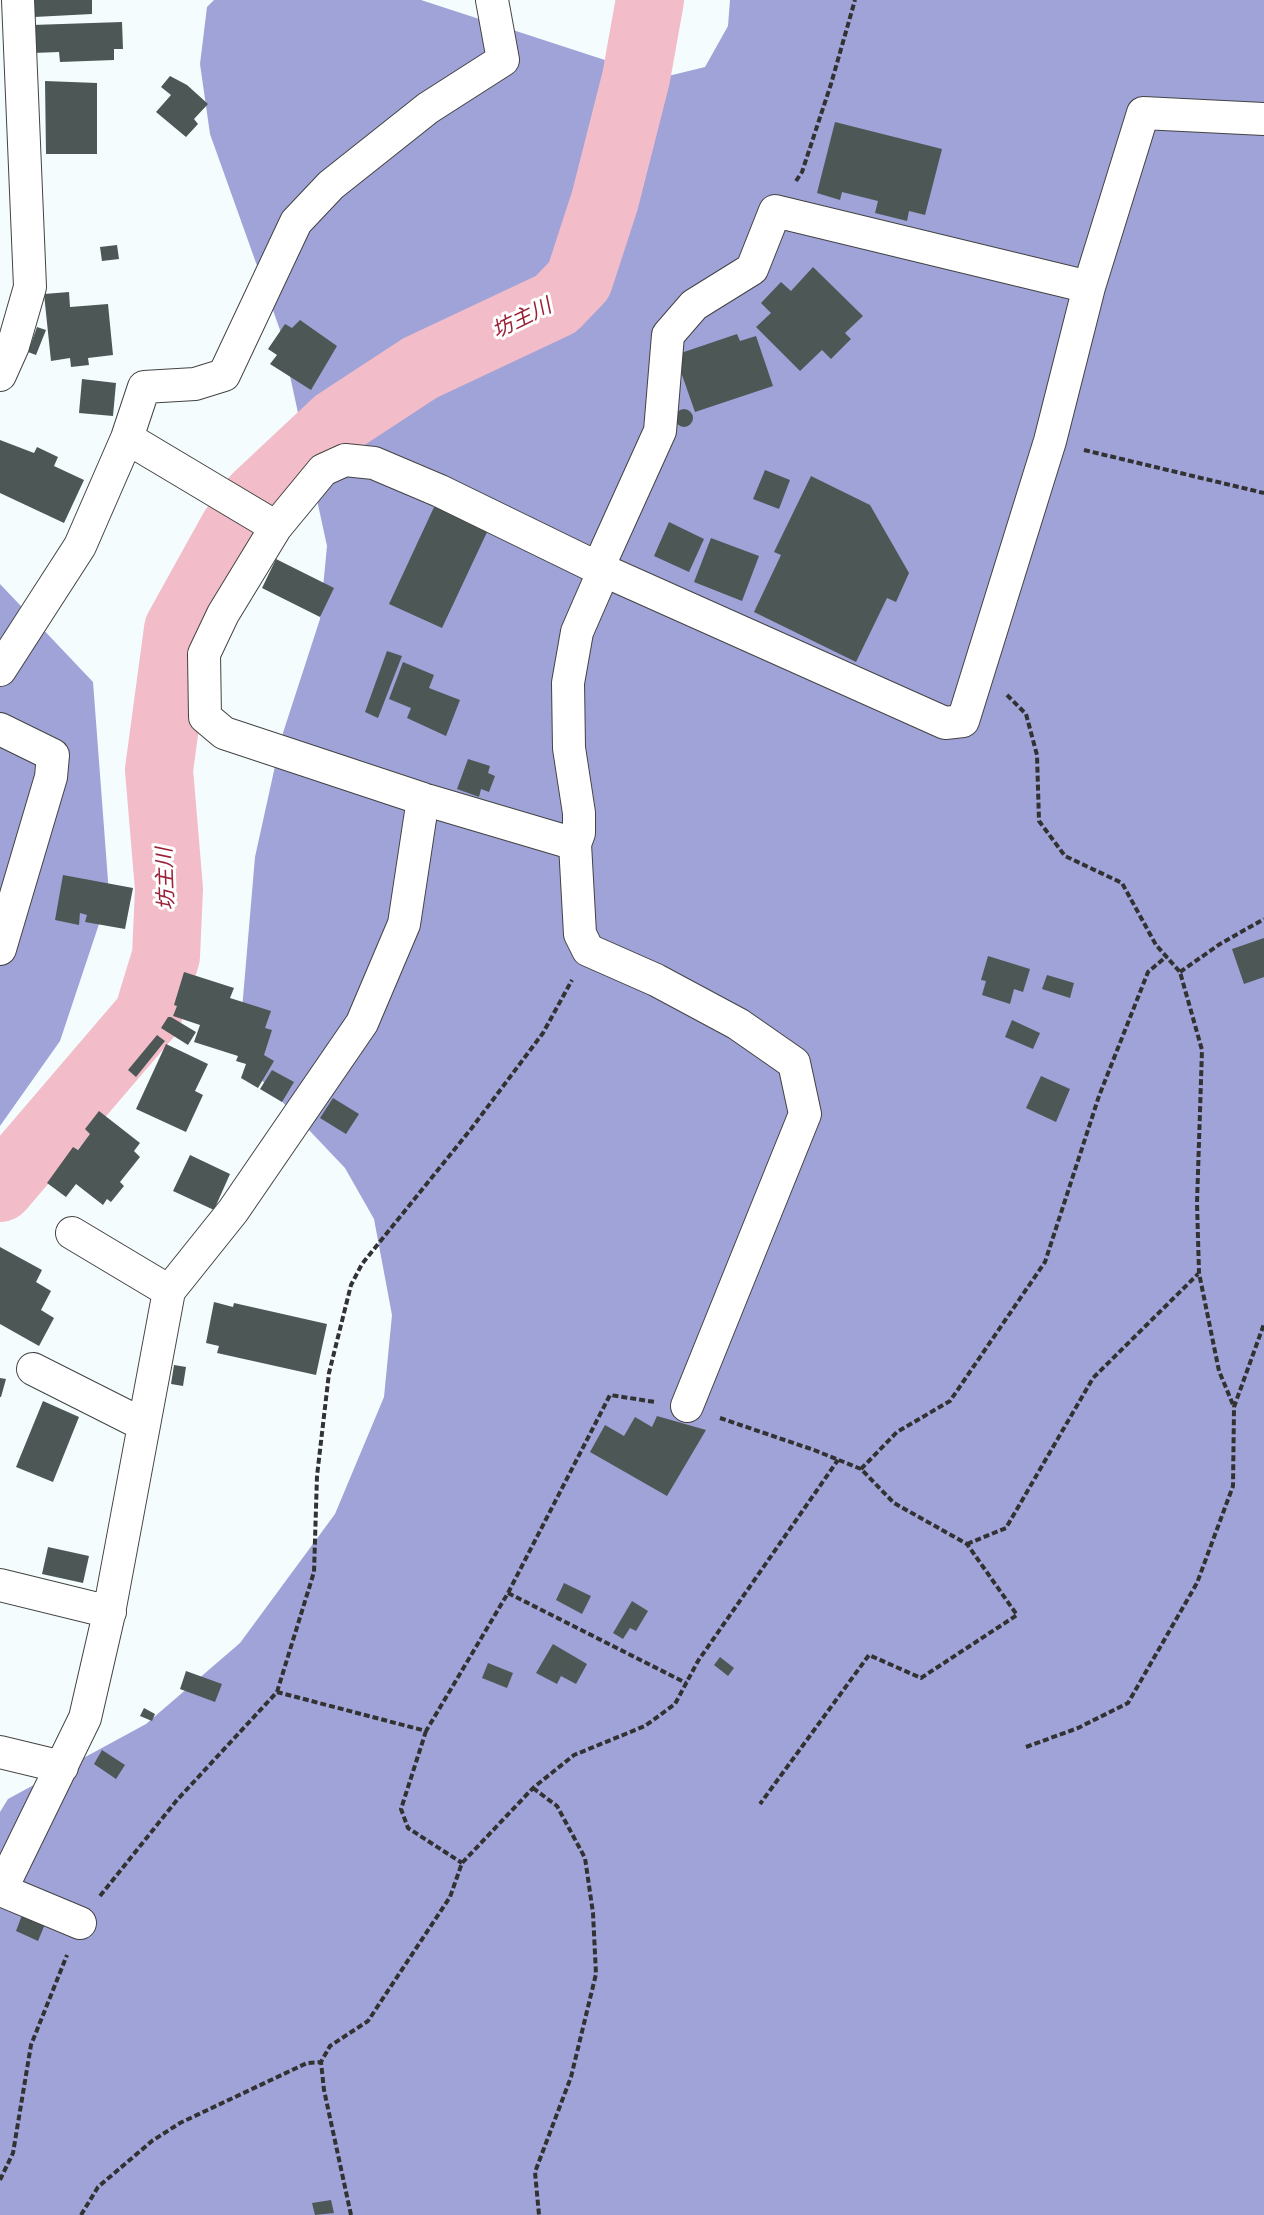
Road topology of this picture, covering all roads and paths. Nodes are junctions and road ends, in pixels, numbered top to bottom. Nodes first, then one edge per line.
1 (18, 0) edge
2 (492, 0) edge
3 (855, 0) edge
4 (1264, 119) edge
5 (775, 211) junction
6 (1089, 286) junction
7 (0, 375) edge
8 (127, 438) junction
9 (1050, 441) junction
10 (1264, 493) edge
11 (276, 527) junction
12 (601, 569) junction
13 (980, 669) junction
14 (0, 670) edge
15 (0, 729) edge
16 (423, 799) junction
17 (575, 844) junction
18 (1264, 919) edge
19 (0, 949) edge
20 (588, 950) junction
21 (1167, 956) junction
22 (1180, 972) junction
23 (72, 1233) dead end
24 (1199, 1273) junction
25 (169, 1291) junction
26 (1264, 1324) edge
27 (33, 1369) dead end
28 (687, 1406) junction
29 (1234, 1407) junction
30 (144, 1425) junction
31 (838, 1460) junction
32 (861, 1469) junction
33 (967, 1544) junction
34 (0, 1585) edge
35 (508, 1593) junction
36 (110, 1612) junction
37 (686, 1683) junction
38 (277, 1692) junction
39 (426, 1731) junction
40 (1026, 1747) dead end
41 (0, 1752) edge
42 (62, 1767) junction
43 (533, 1788) junction
44 (760, 1804) dead end
45 (462, 1863) junction
46 (80, 1923) junction
47 (321, 2062) junction
48 (0, 2180) edge
49 (81, 2215) edge
50 (351, 2215) edge
51 (539, 2215) edge

1 - 7 street
2 - 8 street
3 - 5 path
4 - 6 street
5 - 6 street
5 - 12 street
6 - 9 street
8 - 11 street
8 - 14 street
9 - 10 path
9 - 13 street
11 - 12 street
11 - 16 street
12 - 13 street
12 - 17 street
13 - 21 path
15 - 19 street
16 - 17 street
16 - 25 street
17 - 20 street
18 - 22 path
20 - 28 street
20 - 38 path
21 - 22 path
21 - 32 path
22 - 24 path
23 - 25 street
24 - 29 path
24 - 33 path
25 - 30 street
26 - 29 path
27 - 30 street
28 - 31 path
28 - 35 path
29 - 40 path
30 - 36 street
31 - 32 path
31 - 37 path
32 - 33 path
33 - 44 path
34 - 36 street
35 - 37 path
35 - 39 path
36 - 42 street
37 - 43 path
38 - 39 path
38 - 46 path
39 - 45 path
41 - 42 street
42 - 46 street
43 - 45 path
43 - 51 path
45 - 47 path
46 - 48 path
47 - 49 path
47 - 50 path

